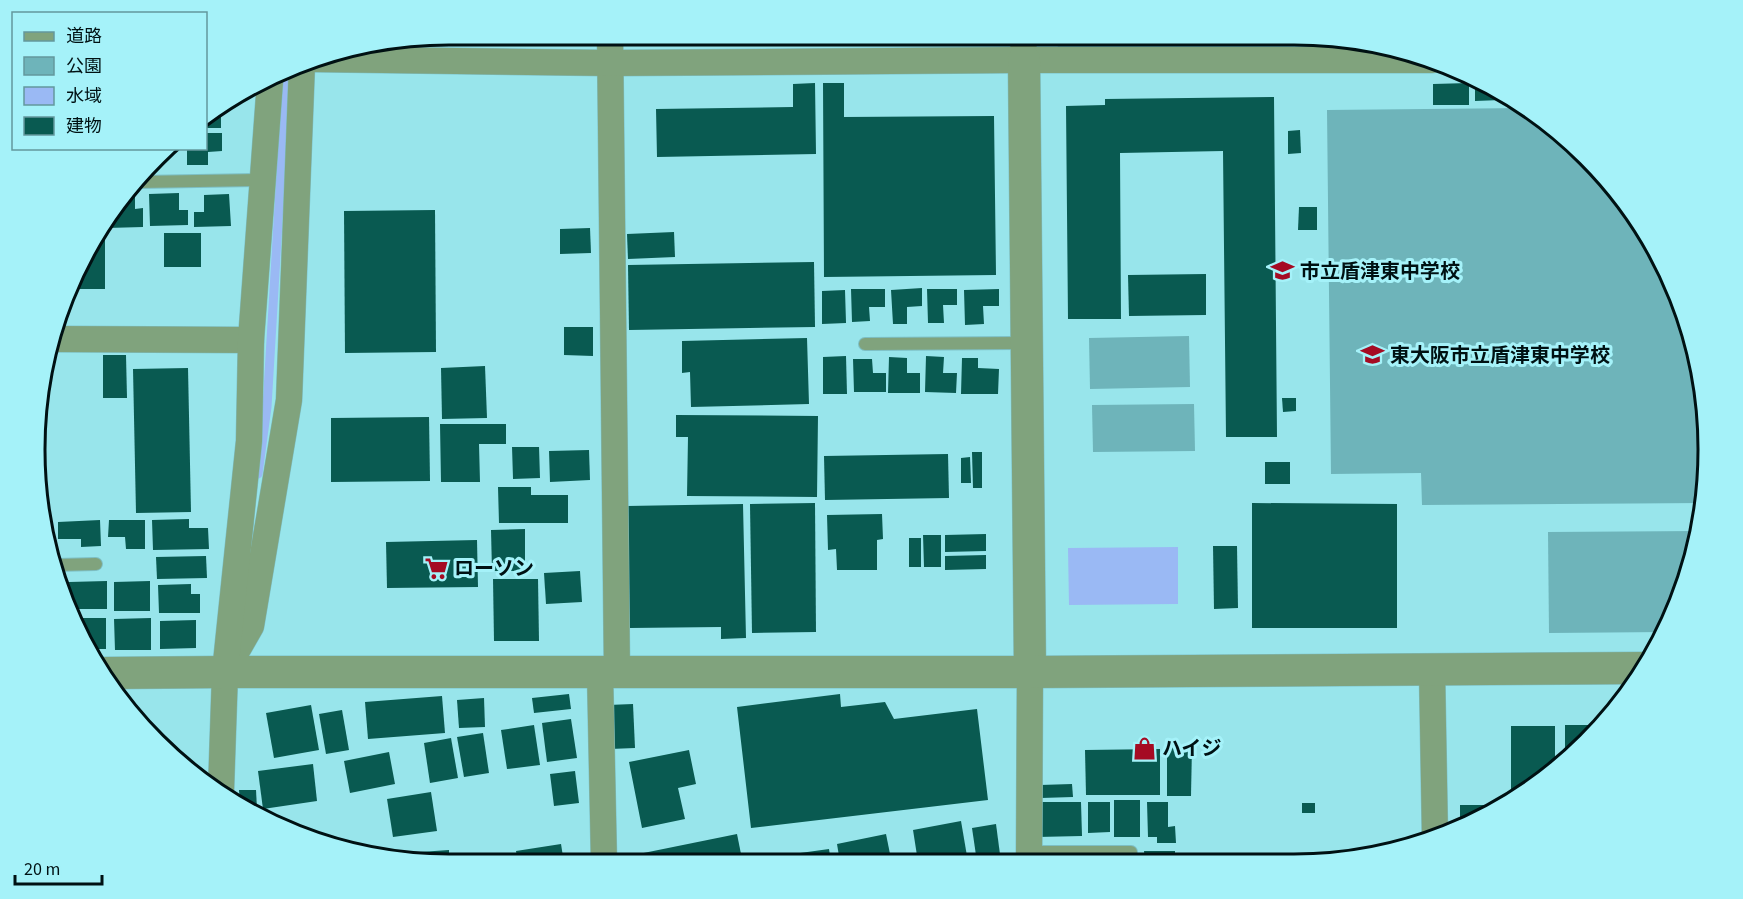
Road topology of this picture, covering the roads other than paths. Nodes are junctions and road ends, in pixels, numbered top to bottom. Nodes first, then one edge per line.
1 (610, 45) edge
2 (1024, 47) edge
3 (343, 59) edge
4 (1398, 59) edge
5 (610, 63) junction
6 (302, 73) edge
7 (270, 88) edge
8 (263, 180) junction
9 (146, 182) edge
10 (61, 339) edge
11 (251, 340) junction
12 (1026, 343) junction
13 (865, 344) dead end
14 (96, 564) dead end
15 (62, 565) edge
16 (1634, 668) edge
17 (1432, 670) junction
18 (225, 672) junction
19 (1030, 672) junction
20 (112, 673) edge
21 (609, 673) junction
22 (221, 783) edge
23 (1435, 828) edge
24 (1131, 852) dead end
25 (604, 854) edge
26 (1029, 854) edge
27 (1090, 854) edge

1 - 5 street
2 - 4 street
2 - 5 street
2 - 12 street
3 - 5 street
5 - 21 street
6 - 18 street
7 - 8 street
8 - 9 lane
8 - 11 street
10 - 11 street
11 - 18 street
12 - 13 lane
12 - 19 street
14 - 15 lane
16 - 17 street
17 - 19 street
17 - 23 street
18 - 20 street
18 - 21 street
18 - 22 street
19 - 21 street
19 - 26 street
21 - 25 street
24 - 27 lane

